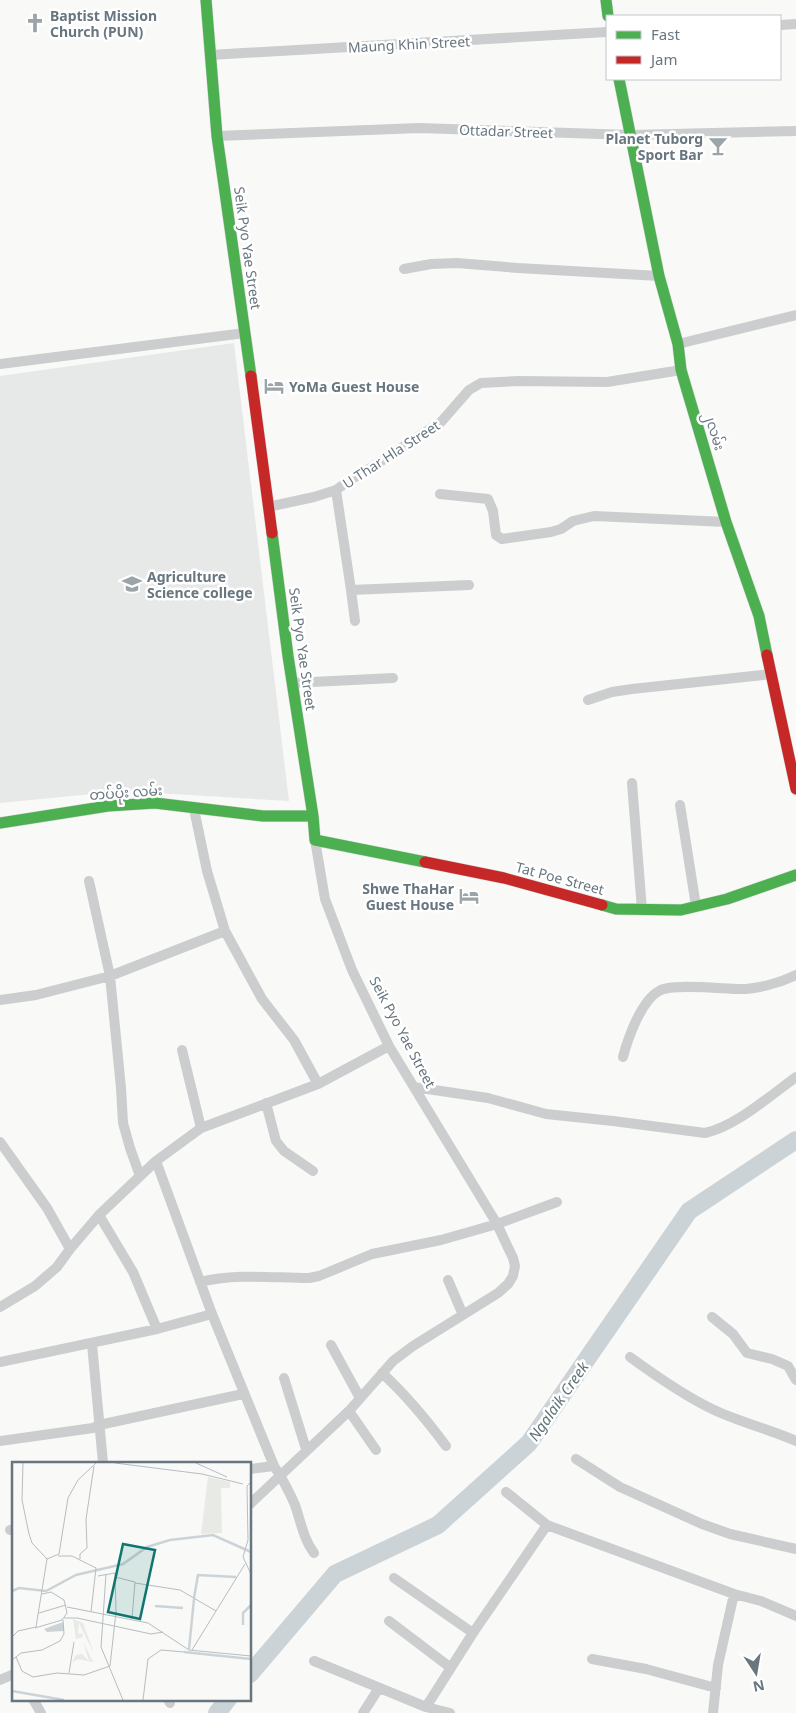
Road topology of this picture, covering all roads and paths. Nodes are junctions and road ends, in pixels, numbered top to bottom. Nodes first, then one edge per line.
1 (206, 0) edge
2 (606, 0) edge
3 (608, 15) edge
4 (781, 24) edge
5 (796, 24) edge
6 (606, 32) edge
7 (210, 55) junction
8 (619, 80) edge
9 (796, 132) edge
10 (631, 135) junction
11 (217, 136) junction
12 (404, 269) dead end
13 (659, 276) junction
14 (796, 315) edge
15 (245, 333) junction
16 (678, 344) junction
17 (0, 364) edge
18 (681, 370) junction
19 (336, 490) junction
20 (440, 494) dead end
21 (268, 507) junction
22 (726, 522) junction
23 (469, 585) dead end
24 (351, 590) junction
25 (355, 621) dead end
26 (772, 674) junction
27 (393, 678) dead end
28 (292, 683) junction
29 (588, 700) dead end
30 (632, 783) dead end
31 (796, 789) edge
32 (680, 805) dead end
33 (194, 808) junction
34 (313, 816) junction
35 (0, 823) edge
36 (315, 840) junction
37 (796, 875) edge
38 (89, 881) dead end
39 (696, 906) junction
40 (642, 910) junction
41 (225, 931) junction
42 (796, 975) edge
43 (110, 976) junction
44 (0, 1000) edge
45 (389, 1046) junction
46 (182, 1050) dead end
47 (623, 1057) dead end
48 (796, 1077) edge
49 (318, 1084) junction
50 (414, 1087) junction
51 (266, 1104) junction
52 (201, 1128) junction
53 (0, 1143) edge
54 (156, 1161) junction
55 (313, 1171) dead end
56 (140, 1176) junction
57 (557, 1202) dead end
58 (99, 1215) junction
59 (497, 1224) junction
60 (70, 1249) junction
61 (448, 1280) dead end
62 (200, 1282) junction
63 (0, 1307) edge
64 (212, 1314) junction
65 (463, 1315) junction
66 (712, 1318) dead end
67 (157, 1329) junction
68 (92, 1344) junction
69 (331, 1345) dead end
70 (630, 1357) dead end
71 (0, 1362) edge
72 (382, 1373) junction
73 (284, 1378) dead end
74 (796, 1380) edge
75 (243, 1394) junction
76 (360, 1398) junction
77 (349, 1411) junction
78 (99, 1425) junction
79 (796, 1441) edge
80 (0, 1442) edge
81 (446, 1446) dead end
82 (306, 1449) junction
83 (376, 1450) dead end
84 (576, 1459) dead end
85 (103, 1462) edge
86 (274, 1466) junction
87 (251, 1469) edge
88 (281, 1476) junction
89 (506, 1492) dead end
90 (251, 1503) edge
91 (548, 1525) junction
92 (796, 1549) edge
93 (314, 1553) dead end
94 (394, 1578) dead end
95 (734, 1594) junction
96 (796, 1616) edge
97 (389, 1621) dead end
98 (473, 1633) junction
99 (592, 1659) dead end
100 (314, 1661) dead end
101 (451, 1668) junction
102 (12, 1675) edge
103 (0, 1680) edge
104 (379, 1688) junction
105 (716, 1688) junction
106 (34, 1700) edge
107 (426, 1707) junction
108 (41, 1713) edge
109 (363, 1713) edge
110 (450, 1713) edge
111 (713, 1713) edge

1 - 7 street, Seik Pyo Yae Street
2 - 3 street
4 - 5 street
6 - 7 street, Maung Khin Street
7 - 11 street, Seik Pyo Yae Street
8 - 10 street, ၂လမ်း
9 - 10 street, Ottadar Street
10 - 11 street, Ottadar Street
10 - 13 street, ၂လမ်း
11 - 15 street, Seik Pyo Yae Street
12 - 13 street
13 - 16 street, ၂လမ်း
14 - 16 street
15 - 17 street
15 - 21 street, Seik Pyo Yae Street
16 - 18 street, ၂လမ်း
18 - 19 street, U Thar Hla Street
18 - 22 street, ၂လမ်း
19 - 21 street, U Thar Hla Street
19 - 24 street
20 - 22 street
21 - 28 street, Seik Pyo Yae Street
22 - 26 street, ၂လမ်း
23 - 24 street
24 - 25 street
26 - 29 street
26 - 31 street, ၂လမ်း
27 - 28 street
28 - 34 street, Seik Pyo Yae Street
30 - 40 street
32 - 39 street
33 - 34 street, တပ်ပိုး လမ်း
33 - 35 street, တပ်ပိုး လမ်း
33 - 41 street
34 - 36 street, Seik Pyo Yae Street
36 - 40 street, Tat Poe Street
36 - 45 street, Seik Pyo Yae Street
37 - 39 street, Tat Poe Street
38 - 43 street
39 - 40 street, Tat Poe Street
41 - 43 street
41 - 49 street
42 - 47 street
43 - 44 street
43 - 56 street
45 - 49 street
45 - 50 street, Seik Pyo Yae Street
46 - 52 street
48 - 50 street
49 - 51 street
50 - 59 street, Seik Pyo Yae Street
51 - 52 street
51 - 55 street
52 - 54 street
53 - 60 street
54 - 56 street
54 - 62 street
56 - 58 street
57 - 59 street
58 - 60 street
58 - 67 street
59 - 62 street
59 - 65 street, Seik Pyo Yae Street
60 - 63 street
61 - 65 street
62 - 64 street
64 - 67 street
64 - 75 street
65 - 72 street
66 - 74 street
67 - 68 street
68 - 71 street
68 - 78 street
69 - 76 street
70 - 79 street
72 - 76 street
72 - 81 street
73 - 82 street
75 - 78 street
75 - 86 street
76 - 77 street
77 - 82 street
77 - 83 street
78 - 80 street
78 - 85 street
82 - 88 street
84 - 92 street
86 - 87 street
86 - 88 street
88 - 90 street
88 - 93 street
89 - 91 street
91 - 95 street
91 - 98 street
94 - 98 street
95 - 96 street
95 - 105 street
97 - 101 street
98 - 101 street
99 - 105 street
100 - 104 street
101 - 107 street
102 - 103 street
104 - 107 street
104 - 109 street
105 - 111 street
106 - 108 street
107 - 110 street

